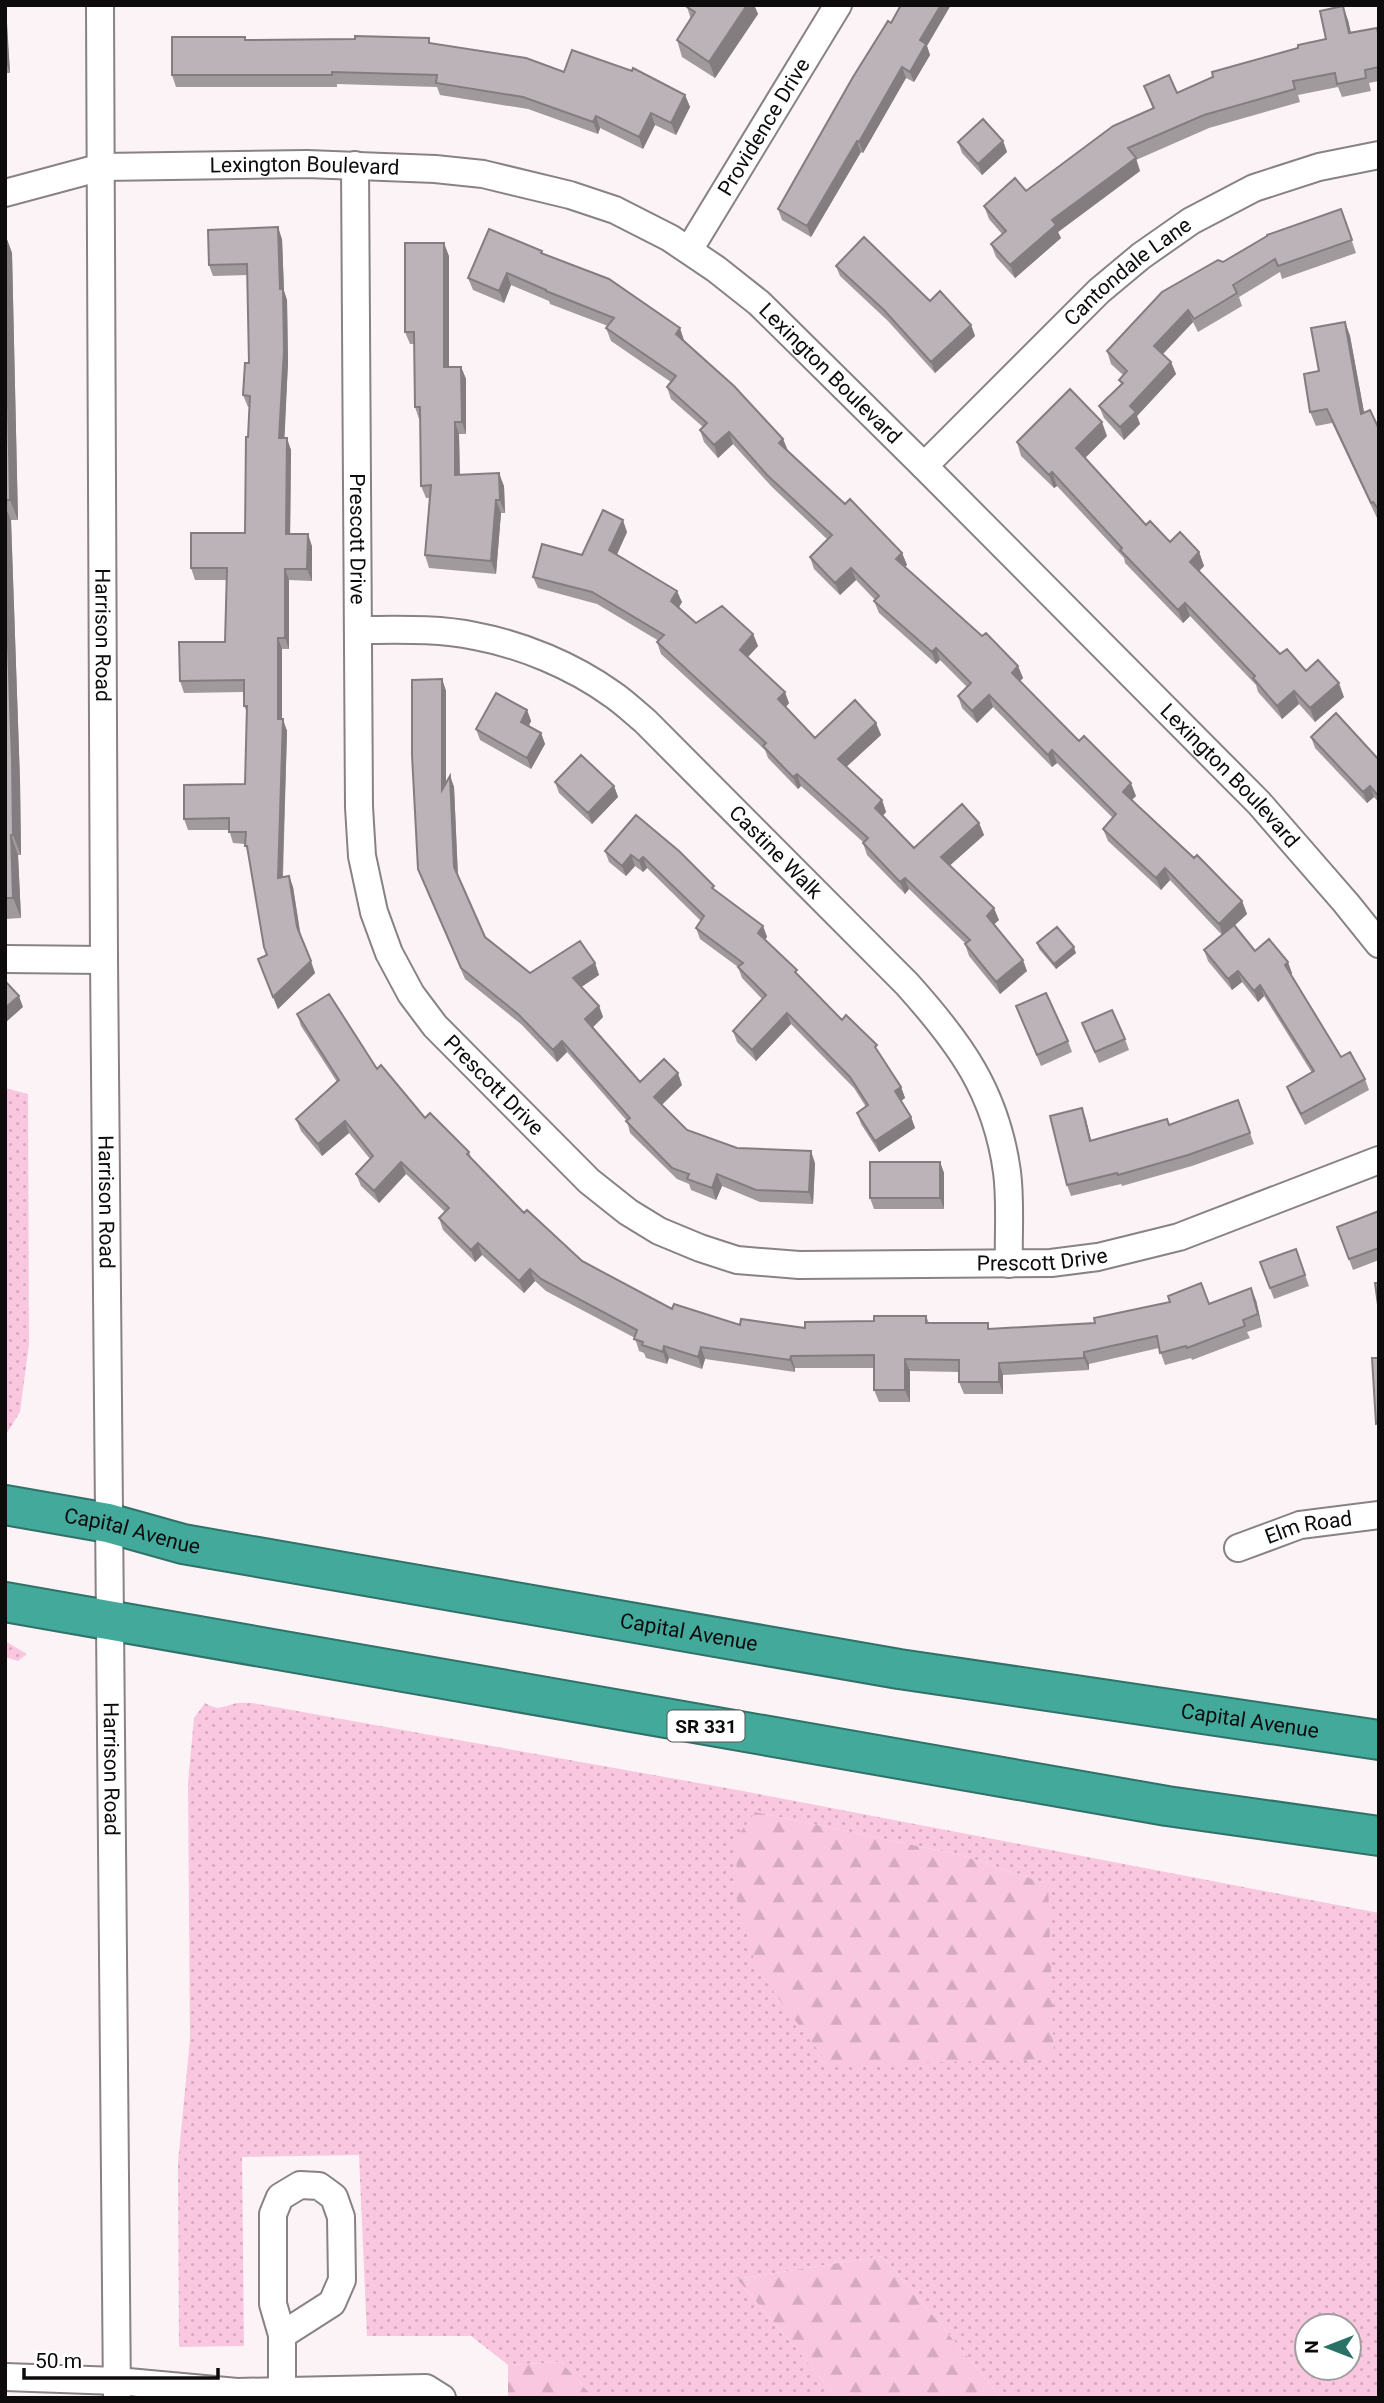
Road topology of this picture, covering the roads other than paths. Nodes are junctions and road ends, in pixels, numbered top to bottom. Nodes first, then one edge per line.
1 (100, 5) edge
2 (838, 5) edge
3 (1379, 155) edge
4 (355, 165) junction
5 (102, 167) junction
6 (6, 192) edge
7 (689, 250) junction
8 (923, 466) junction
9 (358, 630) junction
10 (1379, 944) edge
11 (5, 959) edge
12 (104, 960) junction
13 (1379, 1160) edge
14 (1009, 1265) junction
15 (5, 1505) edge
16 (1379, 1516) edge
17 (108, 1523) junction
18 (1238, 1548) dead end
19 (5, 1602) edge
20 (110, 1620) junction
21 (1379, 1740) edge
22 (1379, 1836) edge
23 (282, 2335) junction
24 (5, 2377) edge
25 (117, 2389) edge
26 (282, 2390) junction
27 (320, 2394) edge
28 (237, 2395) edge
29 (442, 2398) edge

1 - 5 street, Harrison Road
2 - 7 street, Providence Drive
3 - 8 street, Cantondale Lane
4 - 5 street, Lexington Boulevard
4 - 7 street, Lexington Boulevard
4 - 9 street, Prescott Drive
5 - 6 street, Lexington Boulevard
5 - 12 street, Harrison Road
7 - 8 street, Lexington Boulevard
8 - 10 street, Lexington Boulevard
9 - 14 street, Castine Walk
9 - 14 street, Prescott Drive
11 - 12 street
12 - 17 street, Harrison Road
13 - 14 street, Prescott Drive
15 - 17 highway, Capital Avenue
16 - 18 street, Elm Road
17 - 20 street, Harrison Road
17 - 21 highway, Capital Avenue
19 - 20 highway, SR 331
20 - 22 highway, SR 331
20 - 25 street, Harrison Road
23 - 23 street
23 - 26 street
24 - 25 street
25 - 28 street
26 - 27 street
26 - 28 street
27 - 29 street

